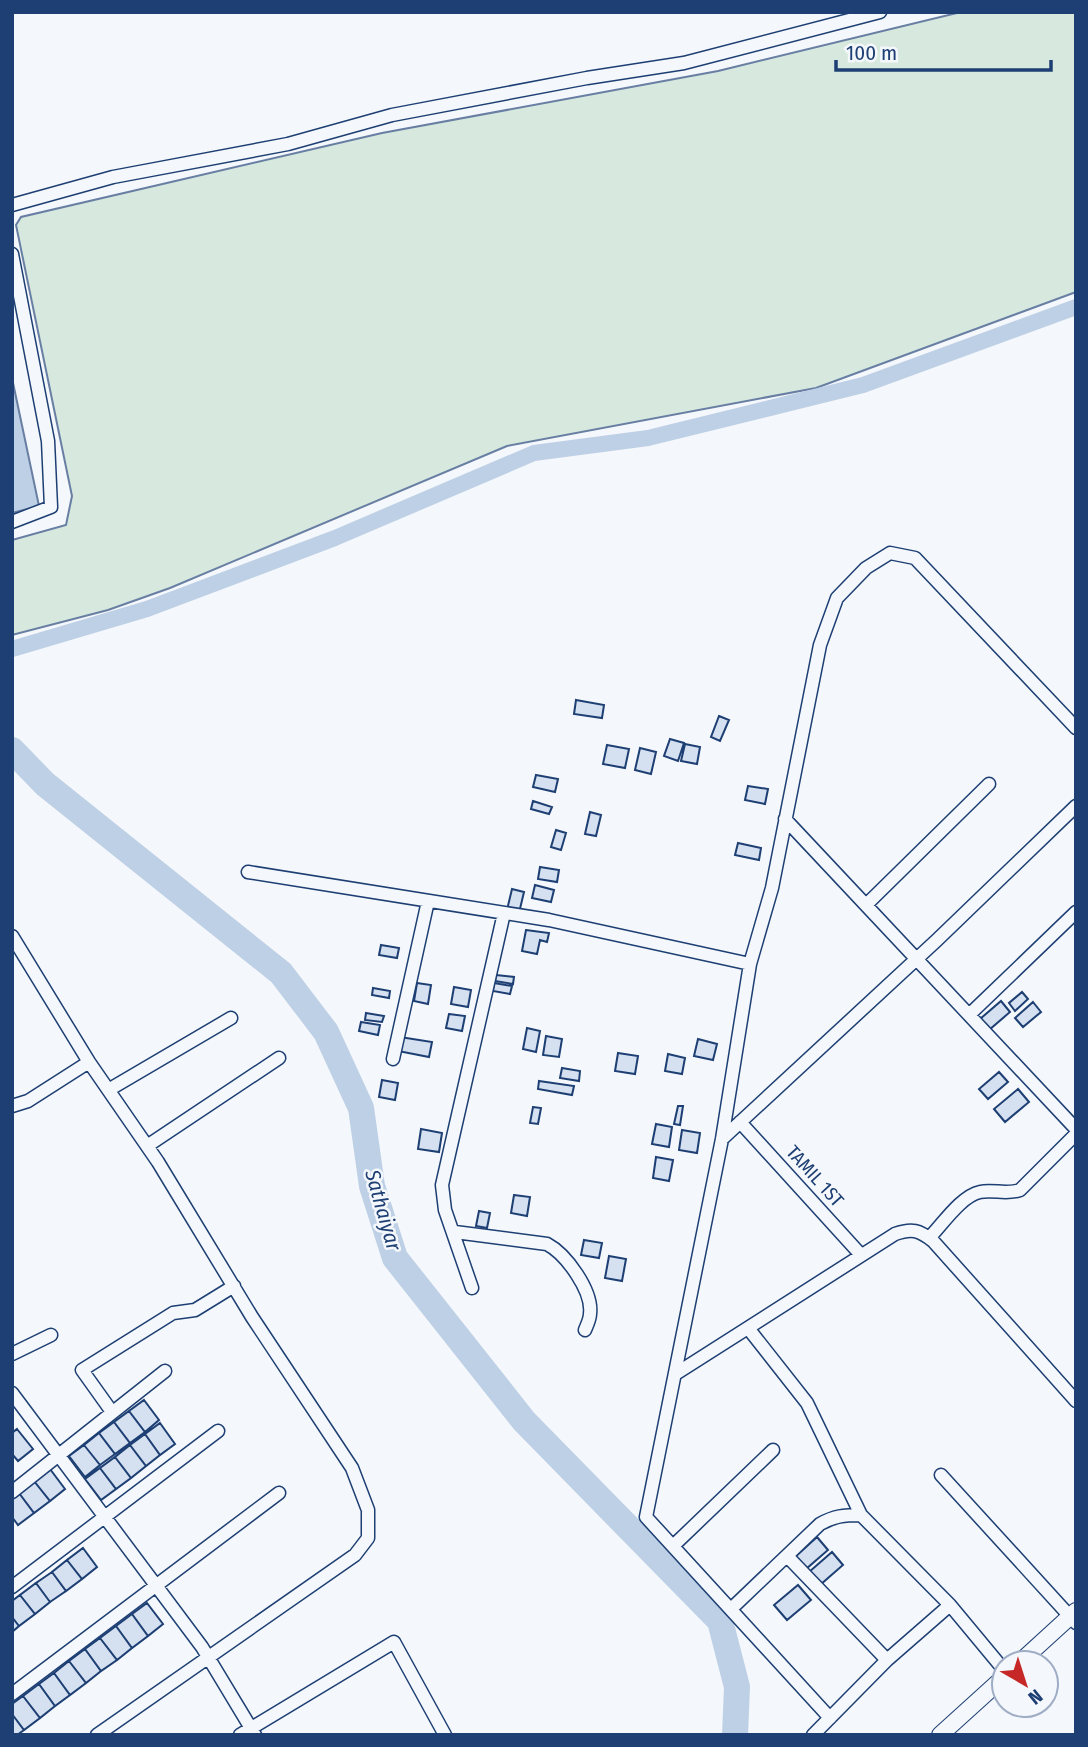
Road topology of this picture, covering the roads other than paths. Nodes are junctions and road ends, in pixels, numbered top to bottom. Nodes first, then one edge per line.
1 (880, 12) edge
2 (12, 205) edge
3 (12, 254) edge
4 (12, 522) edge
5 (1076, 729) edge
6 (989, 784) dead end
7 (1076, 806) edge
8 (785, 819) junction
9 (248, 872) dead end
10 (428, 901) junction
11 (867, 904) junction
12 (1076, 912) edge
13 (504, 913) junction
14 (12, 936) edge
15 (18, 958) edge
16 (918, 958) junction
17 (750, 964) junction
18 (970, 1014) junction
19 (230, 1018) dead end
20 (279, 1058) dead end
21 (393, 1059) dead end
22 (89, 1062) junction
23 (110, 1089) junction
24 (12, 1107) edge
25 (740, 1122) junction
26 (1076, 1129) edge
27 (1076, 1134) edge
28 (722, 1139) junction
29 (147, 1146) junction
30 (455, 1232) junction
31 (929, 1238) junction
32 (861, 1255) junction
33 (233, 1286) junction
34 (472, 1288) dead end
35 (748, 1328) junction
36 (585, 1330) dead end
37 (51, 1335) dead end
38 (12, 1354) edge
39 (165, 1371) dead end
40 (677, 1373) junction
41 (12, 1393) edge
42 (1076, 1401) edge
43 (113, 1412) junction
44 (218, 1431) dead end
45 (774, 1450) dead end
46 (58, 1456) junction
47 (941, 1475) dead end
48 (12, 1492) edge
49 (279, 1493) dead end
50 (860, 1516) junction
51 (104, 1517) junction
52 (673, 1546) junction
53 (787, 1556) junction
54 (156, 1586) junction
55 (12, 1587) edge
56 (950, 1605) junction
57 (731, 1609) junction
58 (1074, 1617) edge
59 (1036, 1649) edge
60 (990, 1653) edge
61 (207, 1656) junction
62 (887, 1660) junction
63 (990, 1689) edge
64 (12, 1694) edge
65 (830, 1718) junction
66 (249, 1732) edge
67 (97, 1735) edge
68 (445, 1735) edge
69 (813, 1735) edge
70 (940, 1735) edge

1 - 2 street
3 - 4 street
5 - 8 street
6 - 11 street
7 - 16 street
8 - 11 street
8 - 17 street
9 - 10 street
10 - 13 street
10 - 21 street
11 - 16 street
12 - 18 street
13 - 17 street
13 - 30 street
14 - 15 street
15 - 22 street
16 - 18 street
16 - 25 street
17 - 28 street
18 - 26 street
19 - 23 street
20 - 29 street
22 - 23 street
22 - 24 street
23 - 29 street
25 - 28 street
25 - 32 street, TAMIL 1ST
27 - 31 street
28 - 40 street
29 - 33 street
30 - 34 street
30 - 36 street
31 - 32 street
31 - 42 street
32 - 35 street
33 - 43 street
33 - 61 street
35 - 40 street
35 - 50 street
37 - 38 street
39 - 43 street
40 - 52 street
41 - 46 street
43 - 46 street
44 - 51 street
45 - 52 street
46 - 48 street
46 - 51 street
47 - 58 street
49 - 54 street
50 - 53 street
50 - 56 street
51 - 54 street
51 - 55 street
52 - 57 street
53 - 57 street
53 - 62 street
54 - 61 street
54 - 64 street
56 - 60 street
56 - 62 street
57 - 65 street
58 - 59 street
61 - 66 street
61 - 67 street
62 - 65 street
63 - 70 street
65 - 69 street
66 - 68 street

